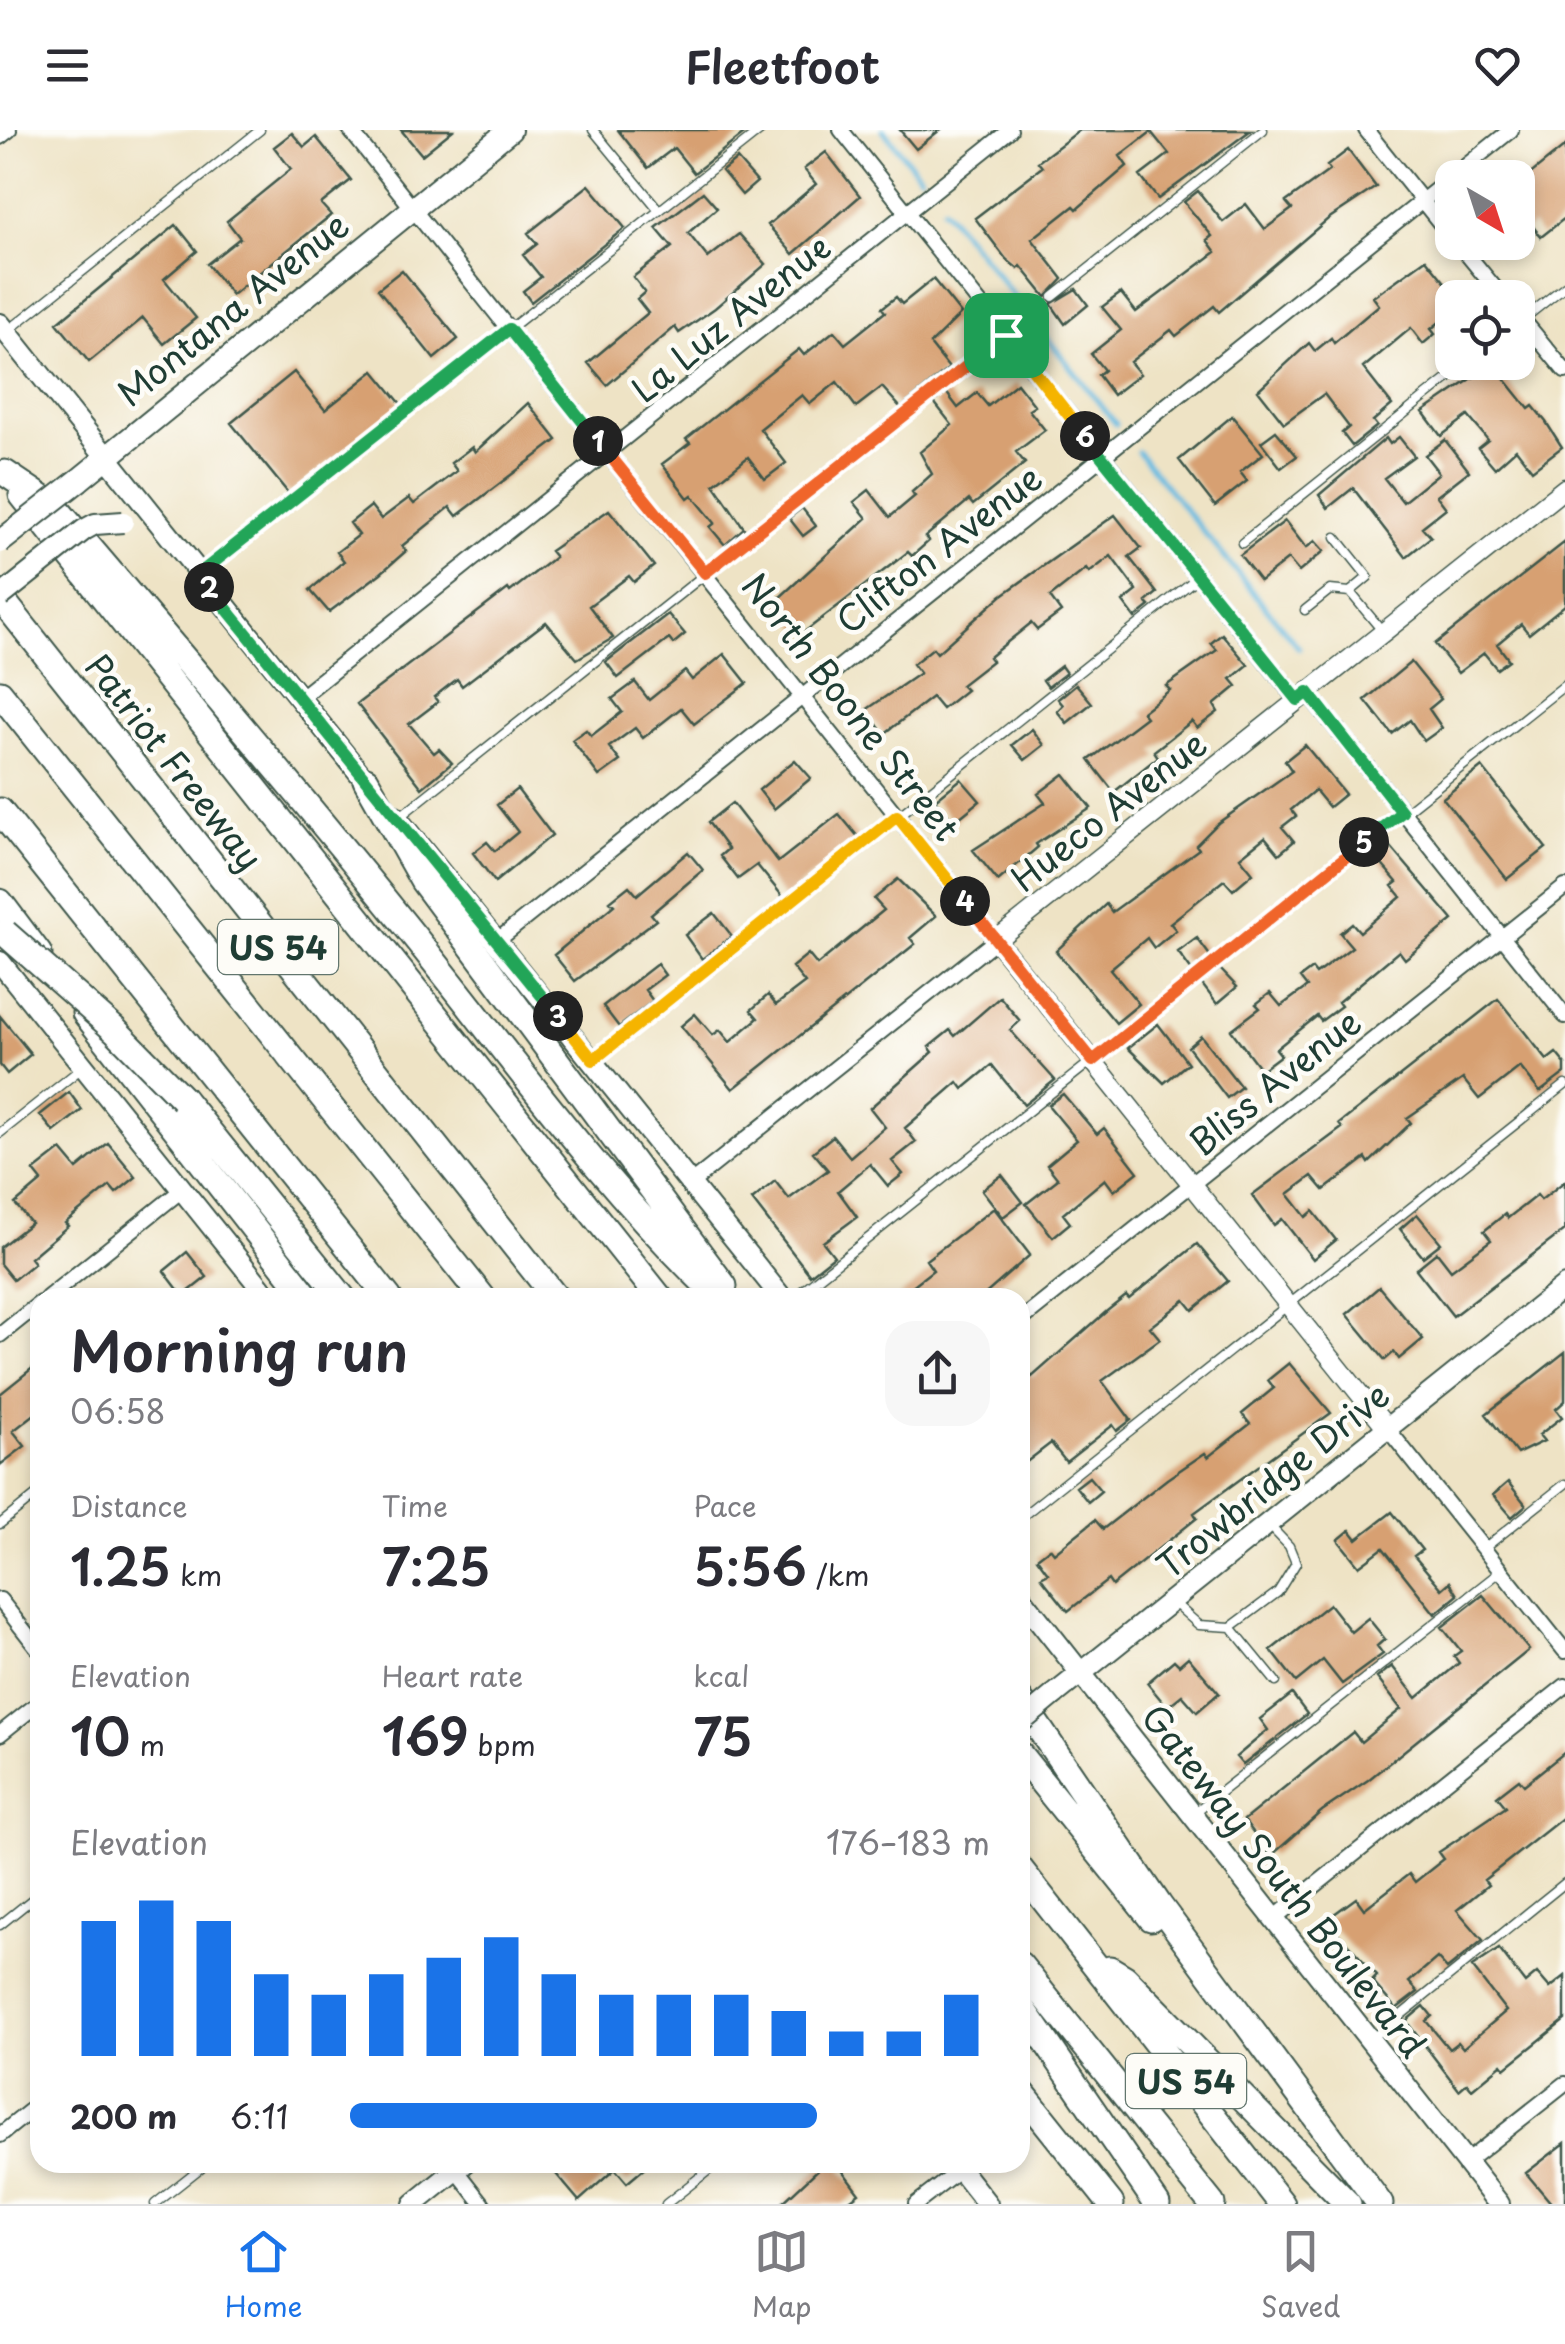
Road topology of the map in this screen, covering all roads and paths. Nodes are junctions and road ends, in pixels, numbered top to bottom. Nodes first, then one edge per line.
1 (9, 130) edge
2 (260, 130) edge
3 (350, 130) edge
4 (510, 130) edge
5 (593, 130) edge
6 (761, 130) edge
7 (840, 130) edge
8 (1010, 130) edge
9 (1263, 130) edge
10 (1366, 130) edge
11 (1511, 130) edge
12 (0, 138) edge
13 (1422, 201) junction
14 (412, 208) junction
15 (659, 210) junction
16 (907, 213) junction
17 (1435, 216) edge
18 (1472, 260) edge
19 (1488, 280) edge
20 (1565, 286) edge
21 (1054, 297) dead end
22 (1535, 308) edge
23 (3, 328) edge
24 (509, 329) junction
25 (1006, 335) junction
26 (1535, 337) edge
27 (1565, 370) edge
28 (1446, 380) edge
29 (608, 452) junction
30 (106, 456) junction
31 (1102, 457) junction
32 (2, 470) edge
33 (1565, 488) edge
34 (163, 529) junction
35 (1336, 537) dead end
36 (0, 542) edge
37 (1242, 543) dead end
38 (705, 573) junction
39 (199, 574) junction
40 (1198, 577) junction
41 (1350, 592) junction
42 (0, 597) edge
43 (1304, 610) dead end
44 (1384, 632) junction
45 (1565, 684) edge
46 (0, 694) edge
47 (802, 695) junction
48 (1303, 696) junction
49 (298, 699) junction
50 (366, 780) junction
51 (0, 811) edge
52 (1402, 812) junction
53 (897, 816) junction
54 (398, 818) junction
55 (1565, 886) edge
56 (0, 902) edge
57 (2, 931) edge
58 (1502, 937) junction
59 (498, 940) junction
60 (996, 940) junction
61 (0, 962) edge
62 (1565, 1016) edge
63 (593, 1060) junction
64 (1093, 1061) junction
65 (83, 1066) junction
66 (1565, 1086) edge
67 (0, 1133) edge
68 (691, 1184) junction
69 (1192, 1184) junction
70 (183, 1189) junction
71 (1565, 1286) edge
72 (59, 1288) edge
73 (261, 1288) edge
74 (300, 1288) edge
75 (335, 1288) edge
76 (381, 1288) edge
77 (474, 1288) edge
78 (548, 1288) edge
79 (652, 1288) edge
80 (709, 1288) edge
81 (727, 1288) edge
82 (774, 1288) edge
83 (806, 1288) edge
84 (1288, 1304) junction
85 (30, 1311) edge
86 (1030, 1313) edge
87 (0, 1335) edge
88 (1387, 1428) junction
89 (1565, 1484) edge
90 (30, 1500) edge
91 (1030, 1510) edge
92 (0, 1524) edge
93 (1268, 1524) junction
94 (1483, 1549) junction
95 (1500, 1571) junction
96 (0, 1600) edge
97 (1172, 1601) junction
98 (1030, 1609) edge
99 (1231, 1627) junction
100 (30, 1638) edge
101 (1565, 1652) edge
102 (1082, 1674) junction
103 (1276, 1682) dead end
104 (1565, 1686) edge
105 (30, 1710) edge
106 (1030, 1715) edge
107 (1030, 1715) edge
108 (0, 1734) edge
109 (1030, 1767) edge
110 (1192, 1815) junction
111 (1030, 1882) edge
112 (1565, 1883) edge
113 (30, 1902) edge
114 (1273, 1919) junction
115 (0, 1925) edge
116 (1090, 1958) junction
117 (1030, 1977) edge
118 (1030, 2018) edge
119 (1370, 2040) junction
120 (1565, 2084) edge
121 (1030, 2103) edge
122 (30, 2111) edge
123 (1325, 2130) junction
124 (0, 2135) edge
125 (1466, 2162) junction
126 (194, 2173) edge
127 (448, 2173) edge
128 (462, 2173) edge
129 (705, 2173) edge
130 (949, 2173) edge
131 (963, 2173) edge
132 (155, 2204) edge
133 (414, 2204) edge
134 (483, 2204) edge
135 (666, 2204) edge
136 (916, 2204) edge
137 (988, 2204) edge
138 (1111, 2204) edge
139 (1158, 2204) edge
140 (1212, 2204) edge
141 (1282, 2204) edge
142 (1348, 2204) edge
143 (1380, 2204) edge
144 (1499, 2204) edge

1 - 12 street
2 - 23 lane
3 - 14 street, North Boone Street
4 - 14 main road, Montana Avenue
5 - 15 lane
6 - 15 lane
7 - 16 street
8 - 16 street, La Luz Avenue
9 - 21 lane
10 - 13 street
11 - 13 street, Clifton Avenue
13 - 17 street
13 - 31 street, Clifton Avenue
14 - 24 street, North Boone Street
14 - 30 main road, Montana Avenue
15 - 24 lane
16 - 25 street
16 - 29 street, La Luz Avenue
18 - 19 street
20 - 22 lane
23 - 30 main road
24 - 29 street, North Boone Street
24 - 39 lane
25 - 31 street
25 - 38 lane
26 - 27 street
28 - 37 lane
29 - 38 street, North Boone Street
29 - 49 street, La Luz Avenue
30 - 34 main road
30 - 36 main road, Montana Avenue, bridge
31 - 40 street
31 - 47 street, Clifton Avenue
32 - 79 highway
32 - 80 highway
33 - 44 street, Hueco Avenue
34 - 39 main road
34 - 42 main road, bridge
35 - 41 lane
38 - 47 street, North Boone Street
38 - 54 lane
39 - 49 main road
40 - 48 street
40 - 53 lane
41 - 43 lane
41 - 44 lane
42 - 78 highway, Patriot Freeway / US 54
44 - 48 street, Hueco Avenue
45 - 52 lane
46 - 77 highway, US 54
47 - 53 street, North Boone Street
47 - 59 street, Clifton Avenue
48 - 52 street
48 - 60 street, Hueco Avenue
49 - 50 main road
50 - 54 main road
50 - 81 highway
51 - 76 highway
52 - 58 street
52 - 64 lane
53 - 60 street, North Boone Street
53 - 63 lane
54 - 59 main road
55 - 58 street, Bliss Avenue
56 - 74 highway
57 - 75 highway, bridge
58 - 62 street
58 - 69 street, Bliss Avenue
59 - 63 main road
60 - 64 street, North Boone Street
60 - 68 street, Hueco Avenue
61 - 65 main road
63 - 68 main road
64 - 69 street, North Boone Street
64 - 83 lane
65 - 67 lane
65 - 70 main road
66 - 84 lane
68 - 82 main road
69 - 84 street, North Boone Street
69 - 86 street, Bliss Avenue
70 - 72 street
70 - 73 main road
71 - 88 main road, Trowbridge Drive
84 - 88 street, North Boone Street
84 - 91 lane
85 - 87 street
88 - 93 main road, Trowbridge Drive
88 - 94 street, North Boone Street
89 - 94 lane
90 - 92 lane
93 - 97 main road, Trowbridge Drive
93 - 99 lane
94 - 95 street, North Boone Street
95 - 101 street, North Boone Street
95 - 110 lane
96 - 100 street
97 - 99 lane
97 - 102 main road, Trowbridge Drive
98 - 102 main road, Gateway South Boulevard
99 - 103 lane
102 - 106 main road, Trowbridge Drive, bridge
102 - 110 main road, Gateway South Boulevard
104 - 114 street
105 - 108 street
107 - 123 highway
109 - 123 highway
110 - 114 main road, Gateway South Boulevard
111 - 116 highway, US 54
112 - 119 lane
113 - 115 lane
114 - 119 main road, Gateway South Boulevard
116 - 141 highway, US 54
116 - 142 highway
117 - 140 highway, US 54
118 - 139 highway
119 - 125 main road, Gateway South Boulevard
120 - 125 street
121 - 138 highway
122 - 124 street
123 - 143 highway
125 - 144 main road, Gateway South Boulevard
126 - 132 lane
127 - 133 main road
128 - 134 street
129 - 135 lane
130 - 136 street
131 - 137 main road

